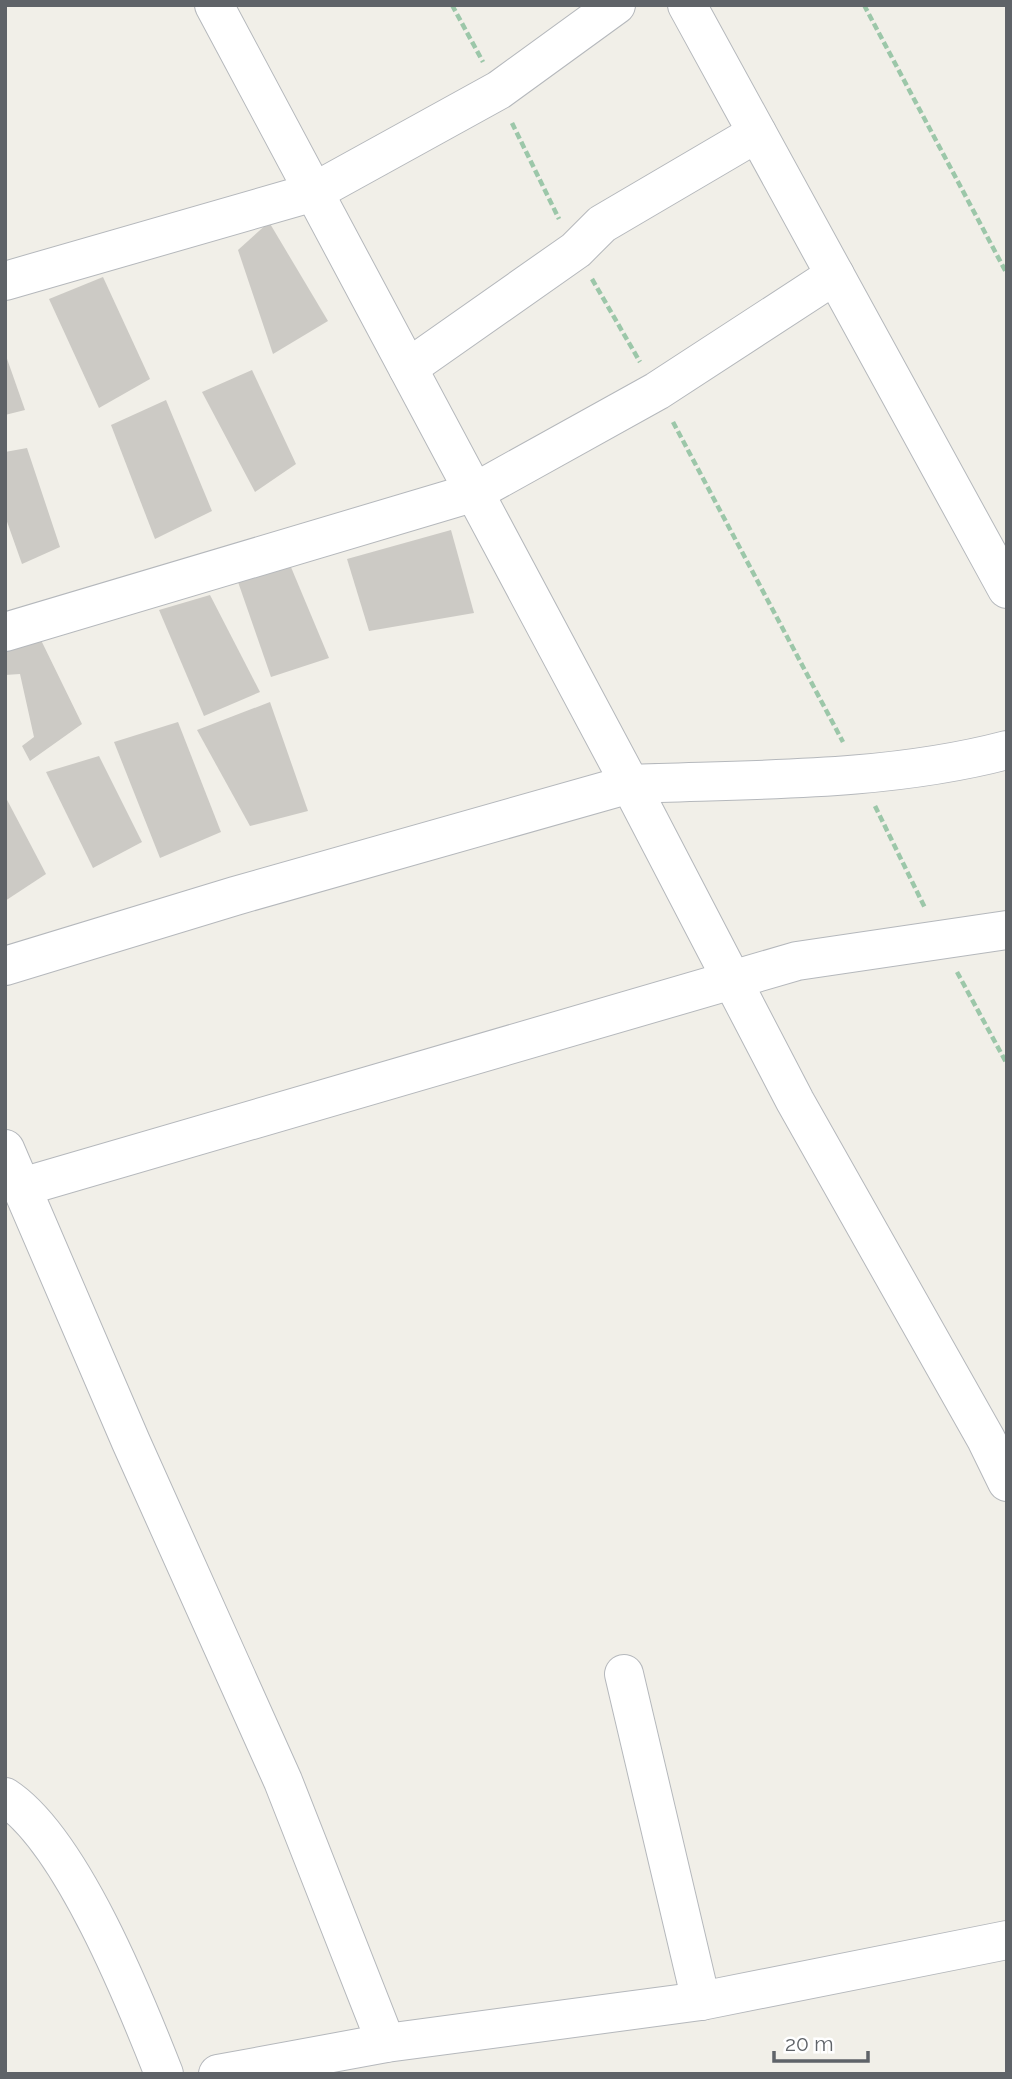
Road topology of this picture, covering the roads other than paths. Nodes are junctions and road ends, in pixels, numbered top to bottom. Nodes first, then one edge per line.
1 (214, 5) edge
2 (616, 5) edge
3 (687, 5) edge
4 (757, 133) junction
5 (314, 191) junction
6 (835, 275) junction
7 (5, 281) edge
8 (408, 368) junction
9 (475, 492) junction
10 (1007, 589) edge
11 (5, 632) edge
12 (1007, 750) edge
13 (630, 784) junction
14 (1007, 930) edge
15 (5, 966) edge
16 (733, 981) junction
17 (5, 1149) edge
18 (22, 1187) junction
19 (1007, 1482) edge
20 (624, 1674) dead end
21 (5, 1797) edge
22 (1007, 1940) edge
23 (701, 2001) junction
24 (386, 2043) junction
25 (231, 2073) edge
26 (164, 2074) edge

1 - 5 street
2 - 5 street
3 - 4 street
4 - 6 street
4 - 8 street
5 - 7 street
5 - 8 street
6 - 9 street
6 - 10 street
8 - 9 street
9 - 11 street
9 - 13 street
12 - 13 street
13 - 15 street
13 - 16 street
14 - 16 street
16 - 18 street
16 - 19 street
17 - 18 street
18 - 24 street
20 - 23 street
21 - 26 street
22 - 23 street
23 - 24 street
24 - 25 street

